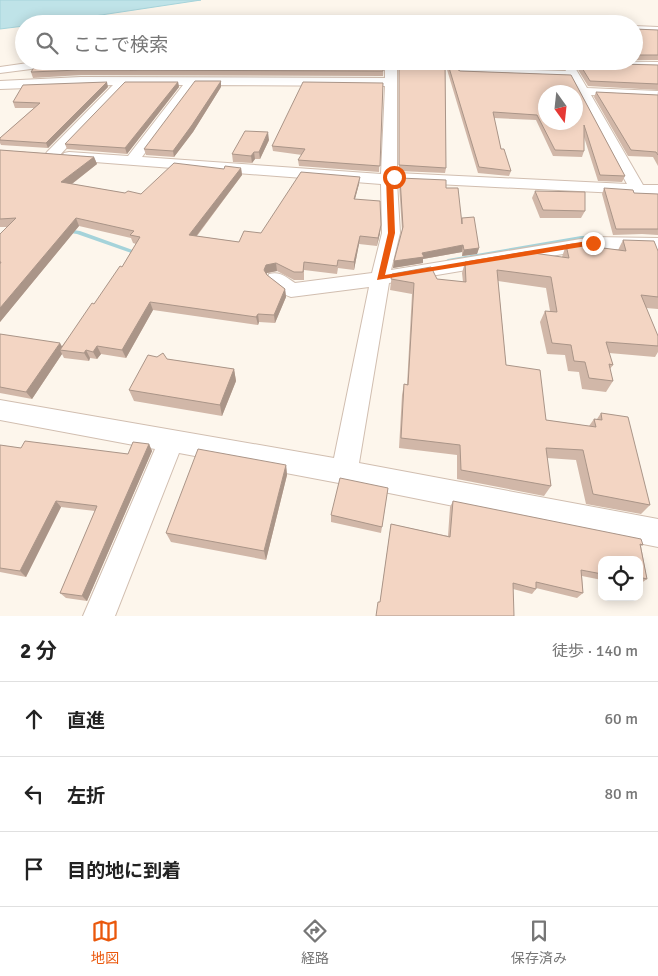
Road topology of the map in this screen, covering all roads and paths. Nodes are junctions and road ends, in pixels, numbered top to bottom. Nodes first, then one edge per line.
1 (643, 24) edge
2 (658, 25) edge
3 (643, 29) edge
4 (658, 30) edge
5 (15, 62) edge
6 (0, 63) edge
7 (643, 64) edge
8 (658, 65) edge
9 (15, 68) edge
10 (0, 70) edge
11 (391, 70) edge
12 (459, 70) edge
13 (571, 70) edge
14 (574, 75) junction
15 (124, 81) junction
16 (192, 81) junction
17 (392, 82) junction
18 (0, 85) edge
19 (580, 85) edge
20 (583, 91) joint
21 (657, 94) edge
22 (36, 154) edge
23 (52, 155) junction
24 (132, 160) junction
25 (389, 178) junction
26 (638, 190) junction
27 (658, 190) edge
28 (658, 244) edge
29 (382, 272) junction
30 (283, 284) dead end
31 (0, 410) edge
32 (171, 441) junction
33 (344, 472) junction
34 (658, 533) edge
35 (99, 616) edge

1 - 2 street
3 - 4 street
5 - 6 street
7 - 8 street
9 - 10 street
11 - 17 street
12 - 14 street
13 - 14 street
14 - 19 street
15 - 16 street
15 - 18 street
15 - 23 street
16 - 17 street
16 - 24 street
17 - 25 street
20 - 21 street
20 - 26 street
22 - 23 street
23 - 24 street
24 - 25 street
25 - 26 street
25 - 29 street
26 - 27 street
28 - 29 street
29 - 30 street
29 - 33 street
31 - 32 street
32 - 33 street
32 - 35 street
33 - 34 street

